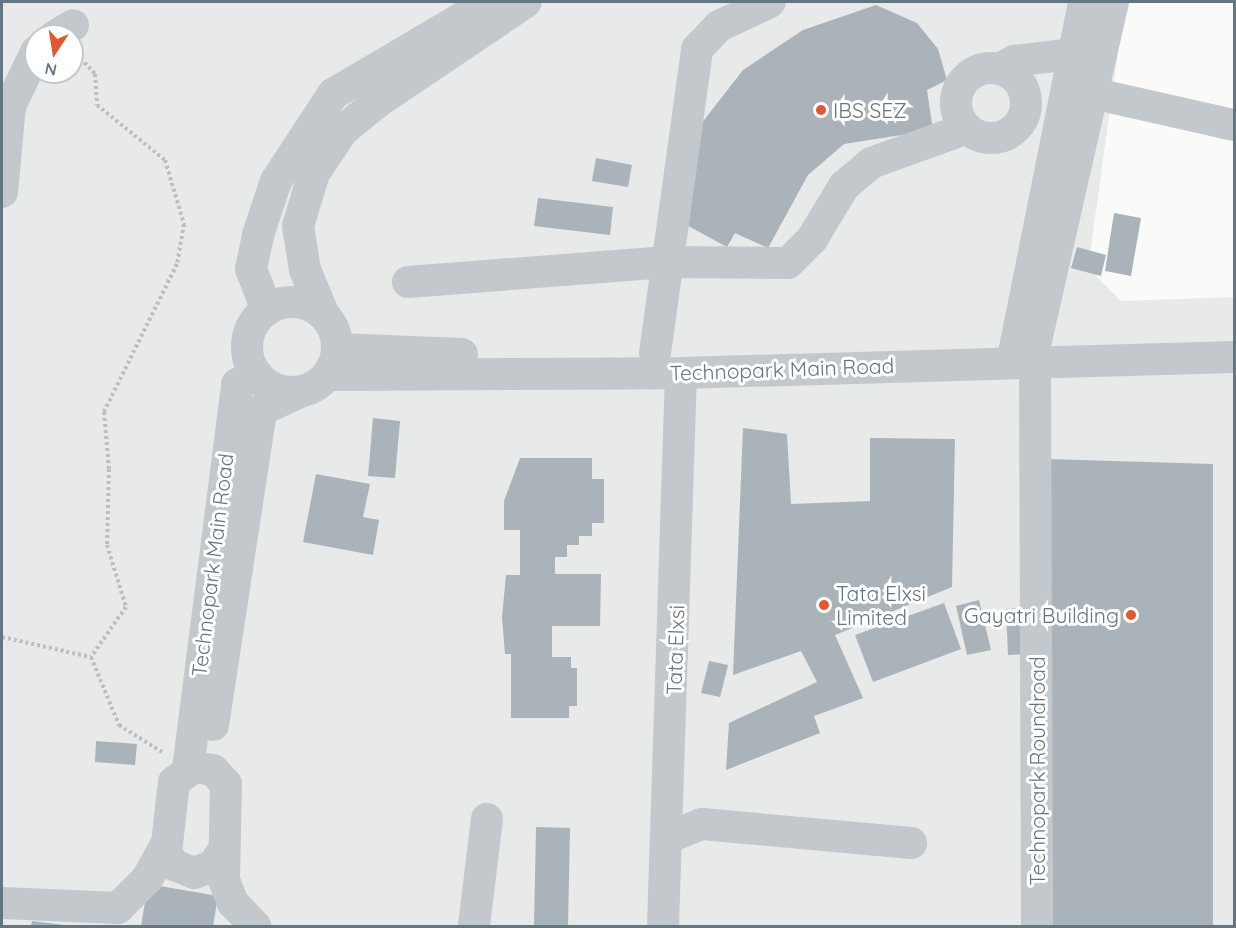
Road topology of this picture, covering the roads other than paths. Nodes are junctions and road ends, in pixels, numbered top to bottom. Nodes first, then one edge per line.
1 (489, 2) edge
2 (526, 2) edge
3 (771, 2) edge
4 (1084, 2) edge
5 (1113, 2) edge
6 (1072, 54) junction
7 (999, 69) junction
8 (24, 77) edge
9 (1096, 94) junction
10 (1062, 101) junction
11 (1234, 125) edge
12 (965, 129) junction
13 (1012, 132) junction
14 (1053, 144) junction
15 (2, 192) edge
16 (667, 262) junction
17 (408, 282) dead end
18 (267, 310) junction
19 (323, 314) junction
20 (655, 353) junction
21 (1234, 353) edge
22 (1024, 355) junction
23 (333, 362) junction
24 (681, 373) junction
25 (257, 375) junction
26 (300, 392) junction
27 (197, 768) junction
28 (487, 819) dead end
29 (668, 838) junction
30 (911, 843) dead end
31 (165, 846) junction
32 (221, 854) junction
33 (2, 903) edge
34 (255, 927) edge
35 (474, 927) edge
36 (663, 927) edge
37 (1037, 927) edge

1 - 18 street
2 - 19 street
3 - 16 street
4 - 6 street
5 - 9 street
6 - 7 street
6 - 10 street
7 - 12 street
7 - 13 street
8 - 15 street
9 - 10 street
9 - 11 street
9 - 22 street
10 - 14 street
12 - 13 street
12 - 16 street
13 - 14 street
14 - 22 street
16 - 17 street
16 - 20 street
18 - 19 street
18 - 25 street
19 - 23 street
20 - 22 street
20 - 23 street
21 - 22 street, Technopark Main Road
22 - 24 street, Technopark Main Road
22 - 37 street, Technopark Roundroad
23 - 24 street, Technopark Main Road
23 - 26 street
24 - 29 street, Tata Elxsi
25 - 26 street
25 - 27 street, Technopark Main Road
26 - 27 street
27 - 31 street
27 - 32 street
28 - 35 street
29 - 30 street
29 - 36 street, Tata Elxsi
31 - 32 street
31 - 33 street
32 - 34 street

